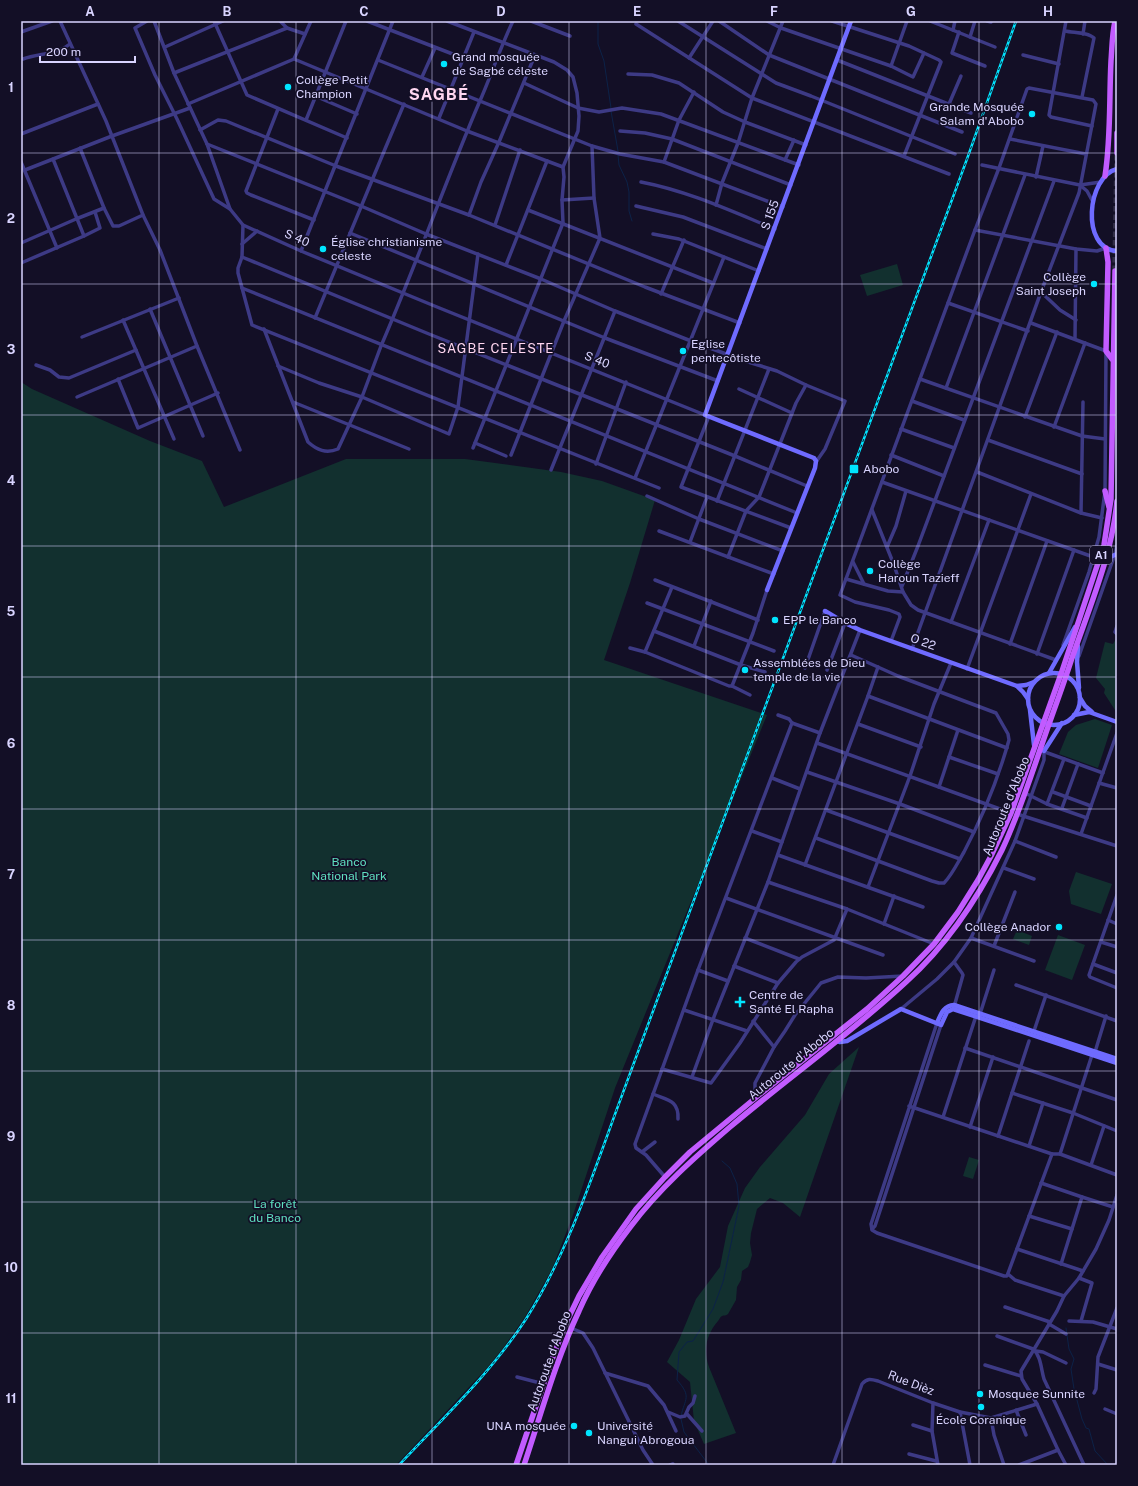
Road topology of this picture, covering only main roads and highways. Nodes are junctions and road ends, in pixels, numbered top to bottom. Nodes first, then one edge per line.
1 (1115, 21) edge
2 (1117, 134) edge
3 (1117, 153) edge
4 (1105, 176) road end
5 (1106, 248) road end
6 (1115, 271) dead end
7 (1112, 359) junction
8 (1105, 491) road end
9 (1117, 501) edge
10 (1110, 511) junction
11 (1044, 752) road end
12 (1035, 765) junction
13 (516, 1465) edge
14 (524, 1465) edge

1 - 4 main road
2 - 3 main road
5 - 7 main road
6 - 7 main road, A1
7 - 10 main road, A1
8 - 10 main road
9 - 12 main road, Autoroute d'Abobo / A1
10 - 13 main road, Autoroute d'Abobo / A1
11 - 12 main road
12 - 14 main road, Autoroute d'Abobo

